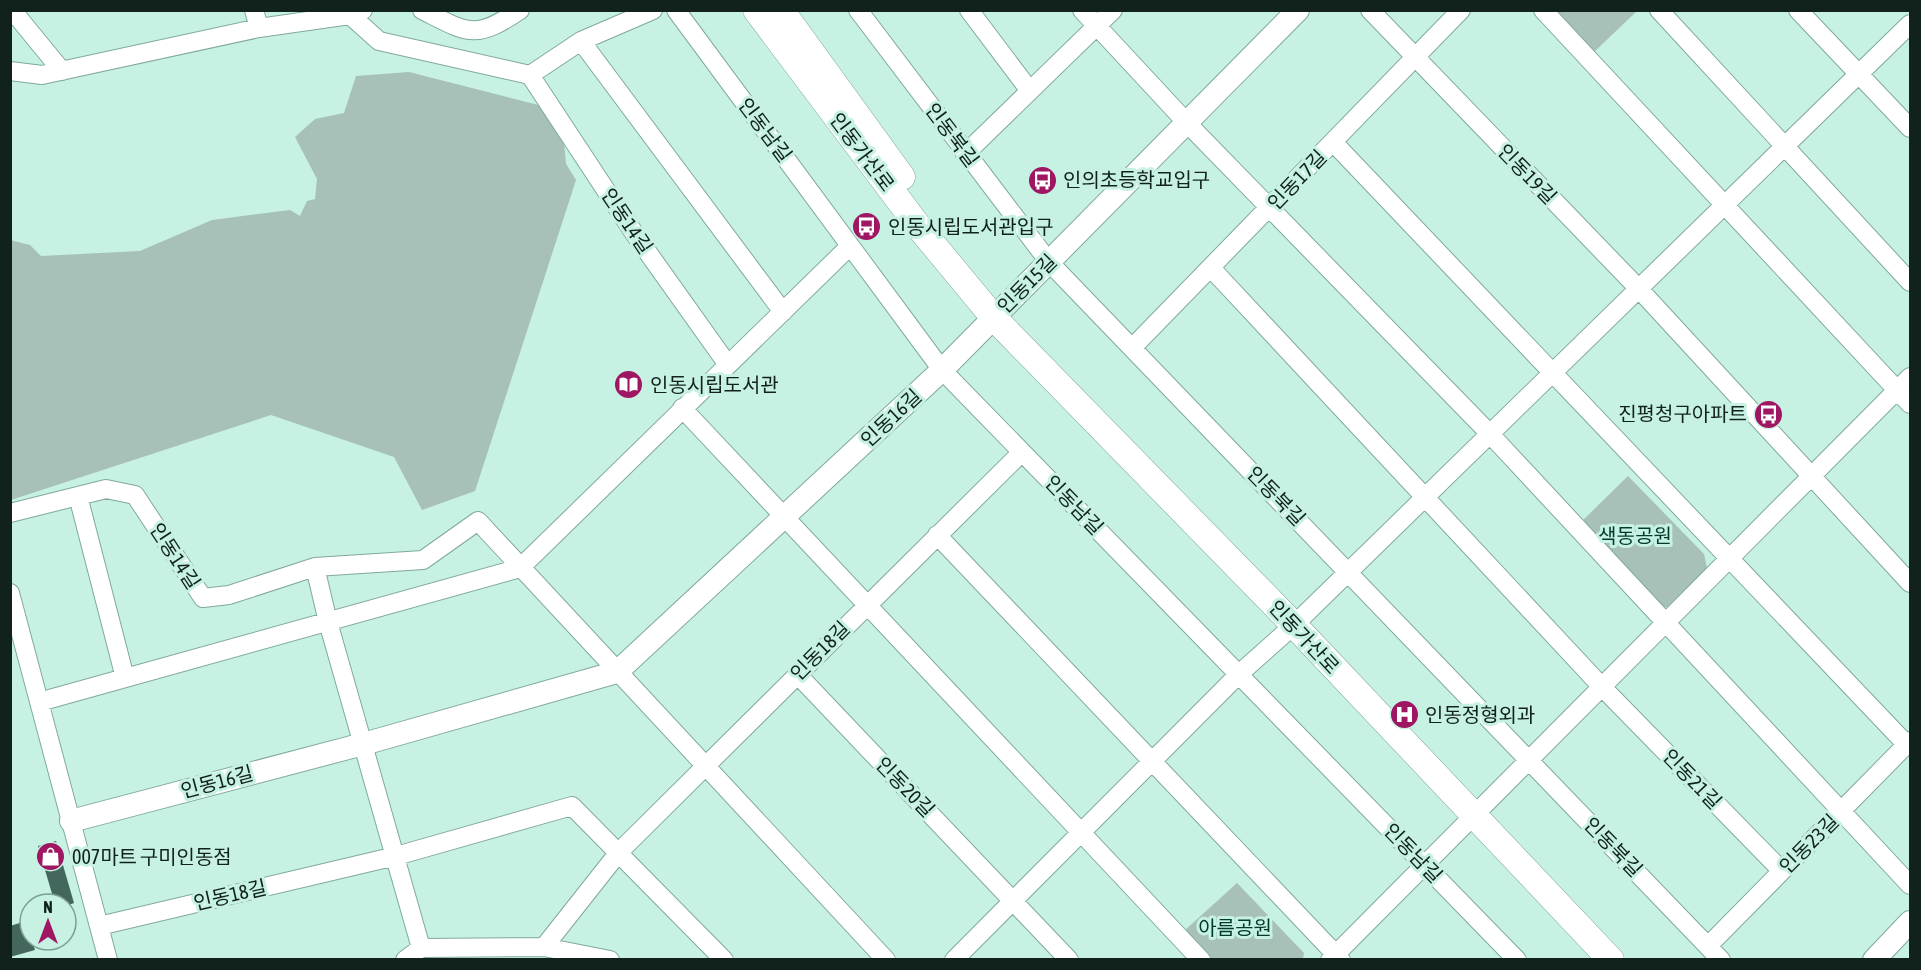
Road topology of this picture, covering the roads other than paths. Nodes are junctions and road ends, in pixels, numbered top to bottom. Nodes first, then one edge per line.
1 (12, 10) edge
2 (254, 10) edge
3 (422, 10) edge
4 (520, 10) edge
5 (653, 10) edge
6 (676, 10) edge
7 (756, 10) edge
8 (781, 10) edge
9 (858, 10) edge
10 (969, 10) edge
11 (1082, 10) edge
12 (1113, 10) edge
13 (1298, 10) edge
14 (1370, 10) edge
15 (1461, 10) edge
16 (1543, 10) edge
17 (1659, 10) edge
18 (1798, 10) edge
19 (356, 13) edge
20 (1911, 24) edge
21 (259, 28) junction
22 (1096, 28) junction
23 (581, 41) junction
24 (1414, 59) junction
25 (10, 71) edge
26 (62, 71) junction
27 (1859, 74) junction
28 (530, 75) junction
29 (1030, 91) junction
30 (1187, 123) junction
31 (1911, 128) edge
32 (1333, 142) junction
33 (1785, 146) junction
34 (965, 154) junction
35 (1725, 205) junction
36 (1271, 206) junction
37 (850, 246) junction
38 (1049, 262) junction
39 (1211, 268) junction
40 (1911, 282) edge
41 (1639, 289) junction
42 (783, 312) junction
43 (994, 318) junction
44 (1132, 348) junction
45 (728, 365) junction
46 (942, 370) junction
47 (1553, 373) junction
48 (1904, 384) edge
49 (1911, 404) edge
50 (682, 408) junction
51 (1490, 434) junction
52 (1022, 452) junction
53 (1811, 477) junction
54 (78, 496) junction
55 (1425, 497) junction
56 (10, 513) edge
57 (785, 517) junction
58 (938, 535) junction
59 (1730, 559) junction
60 (315, 567) junction
61 (520, 568) junction
62 (1349, 571) junction
63 (1911, 583) edge
64 (10, 593) edge
65 (868, 604) junction
66 (328, 622) junction
67 (1665, 623) junction
68 (1294, 625) junction
69 (617, 672) junction
70 (797, 674) junction
71 (1239, 674) junction
72 (125, 678) junction
73 (1602, 687) junction
74 (39, 702) junction
75 (1909, 743) edge
76 (363, 744) junction
77 (1529, 760) junction
78 (1152, 761) junction
79 (705, 766) junction
80 (1843, 810) junction
81 (1474, 816) junction
82 (71, 821) junction
83 (1082, 831) junction
84 (619, 852) junction
85 (396, 856) junction
86 (1425, 865) junction
87 (1782, 871) junction
88 (1911, 885) edge
89 (1013, 900) junction
90 (1911, 922) edge
91 (99, 926) junction
92 (1708, 946) junction
93 (544, 947) junction
94 (422, 948) junction
95 (1336, 958) edge
96 (108, 960) edge
97 (405, 960) edge
98 (610, 960) edge
99 (724, 960) edge
100 (886, 960) edge
101 (954, 960) edge
102 (1069, 960) edge
103 (1202, 960) edge
104 (1517, 960) edge
105 (1611, 960) edge
106 (1721, 960) edge
107 (1874, 960) edge

1 - 26 street
2 - 21 street
3 - 4 street
5 - 23 street
6 - 37 street, 인동남길
7 - 43 main road, 인동가산로
8 - 43 main road, 인동가산로
9 - 34 street, 인동북길
10 - 29 street
11 - 22 street
12 - 22 street
13 - 30 street, 인동15길
14 - 24 street
15 - 24 street, 인동17길
16 - 35 street
17 - 33 street
18 - 27 street
19 - 21 street
19 - 28 street
20 - 27 street
21 - 26 street
22 - 29 street
22 - 30 street
23 - 28 street
23 - 42 street
24 - 32 street, 인동17길
24 - 41 street, 인동19길
25 - 26 street
27 - 31 street
27 - 33 street
28 - 45 street, 인동14길
29 - 34 street
30 - 36 street
30 - 38 street, 인동15길
32 - 36 street, 인동17길
32 - 47 street
33 - 35 street
33 - 40 street
34 - 38 street, 인동북길
35 - 41 street
35 - 48 street
36 - 39 street, 인동17길
36 - 51 street
37 - 42 street
37 - 46 street, 인동남길
38 - 43 street, 인동15길
38 - 44 street, 인동북길
39 - 44 street, 인동17길
39 - 55 street
41 - 47 street
41 - 53 street, 인동19길
42 - 45 street
43 - 46 street, 인동16길
43 - 68 main road, 인동가산로
44 - 62 street, 인동북길
45 - 50 street
46 - 52 street, 인동남길
46 - 57 street, 인동16길
47 - 51 street
47 - 59 street
48 - 49 street
48 - 53 street
50 - 57 street
50 - 61 street
51 - 55 street
51 - 67 street
52 - 58 street, 인동18길
52 - 71 street, 인동남길
53 - 59 street
53 - 63 street
54 - 56 street, 인동14길
54 - 60 street, 인동14길
54 - 72 street
55 - 62 street
55 - 73 street
57 - 65 street
57 - 69 street, 인동16길
58 - 65 street, 인동18길
58 - 78 street
59 - 67 street
59 - 75 street
60 - 61 street, 인동14길
60 - 66 street
61 - 66 street
61 - 69 street
62 - 68 street
62 - 77 street, 인동북길
64 - 74 street
65 - 70 street, 인동18길
65 - 83 street
66 - 72 street
66 - 76 street
67 - 73 street
67 - 80 street
68 - 71 street
68 - 81 main road, 인동가산로
69 - 76 street, 인동16길
69 - 79 street
70 - 79 street, 인동18길
70 - 89 street, 인동20길
71 - 78 street
71 - 86 street, 인동남길
72 - 74 street
73 - 77 street
73 - 87 street, 인동21길
74 - 82 street
75 - 80 street, 인동23길
76 - 82 street, 인동16길
76 - 85 street
77 - 81 street
77 - 92 street, 인동북길
78 - 83 street
78 - 95 street
79 - 84 street, 인동18길
79 - 100 street
80 - 87 street, 인동23길
80 - 88 street
81 - 86 street
81 - 105 main road, 인동가산로
82 - 91 street
83 - 89 street
83 - 103 street
84 - 85 street, 인동18길
84 - 93 street, 인동18길
84 - 99 street
85 - 91 street, 인동18길
85 - 94 street
86 - 95 street
86 - 104 street, 인동남길
87 - 92 street, 인동23길
89 - 101 street
89 - 102 street, 인동20길
90 - 107 street
91 - 96 street
92 - 106 street, 인동북길
93 - 94 street
93 - 98 street
94 - 97 street

